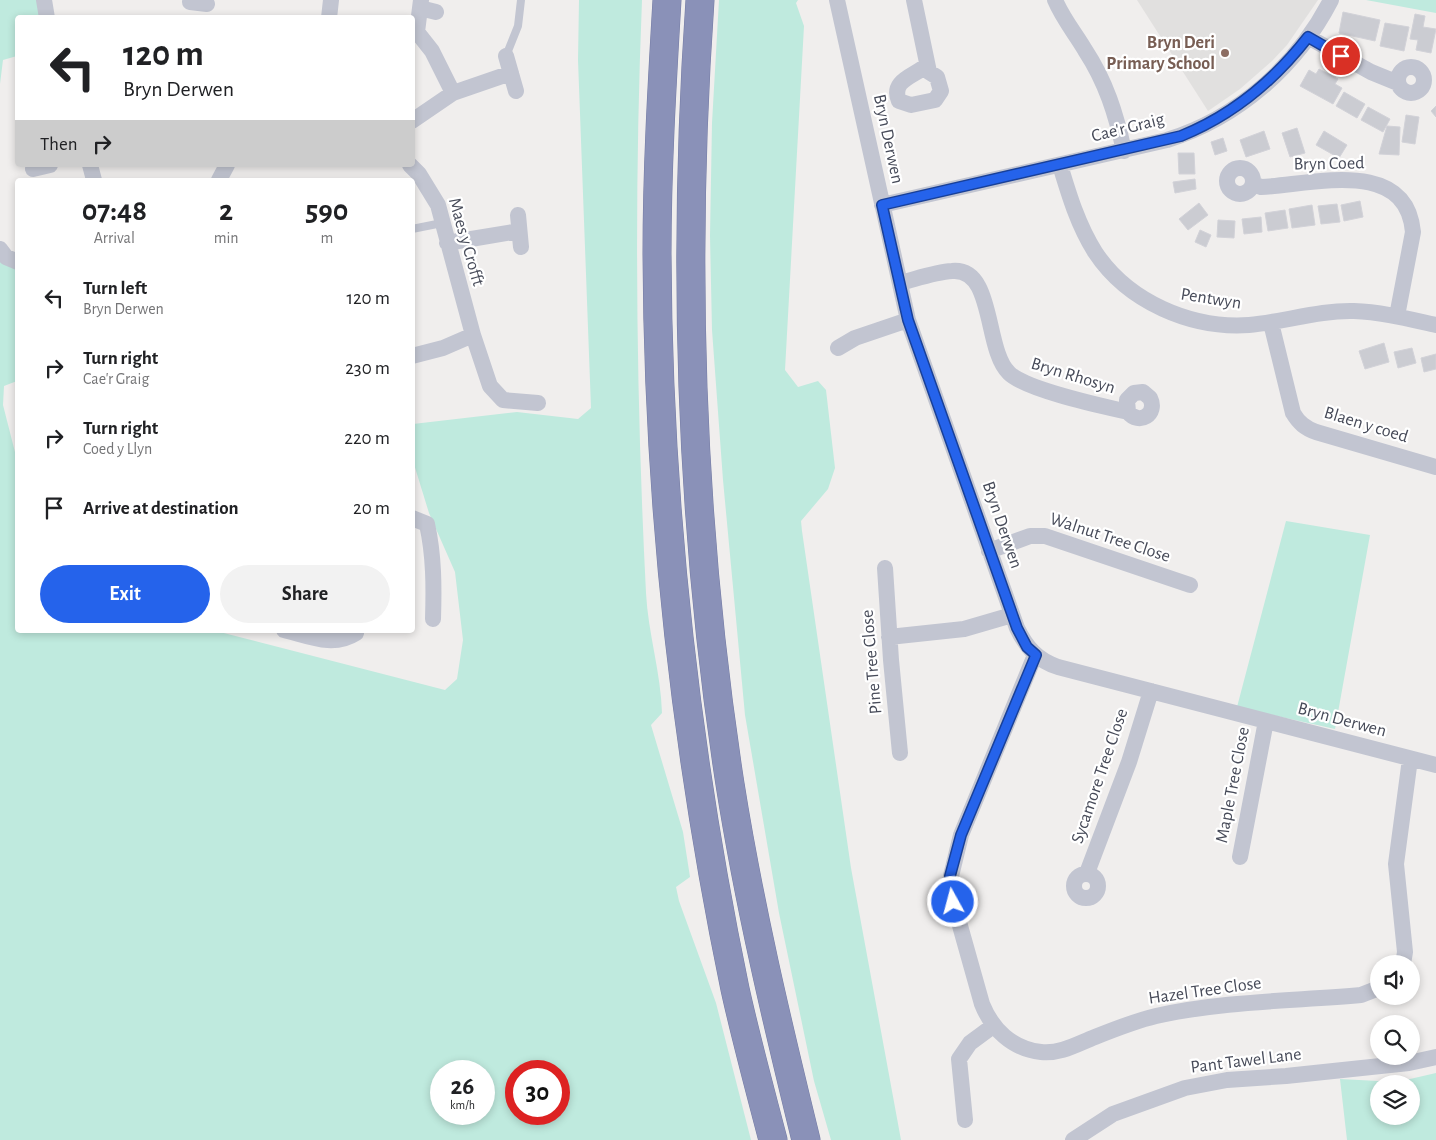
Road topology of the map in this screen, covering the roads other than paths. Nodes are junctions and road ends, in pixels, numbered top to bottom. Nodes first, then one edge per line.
1 (44, 0) edge
2 (331, 0) edge
3 (521, 0) edge
4 (667, 0) edge
5 (700, 0) edge
6 (838, 0) edge
7 (914, 0) edge
8 (1055, 0) edge
9 (1331, 0) edge
10 (190, 2) dead end
11 (207, 7) edge
12 (426, 7) edge
13 (46, 15) edge
14 (329, 15) edge
15 (1308, 37) junction
16 (506, 56) joint
17 (927, 65) dead end
18 (511, 73) junction
19 (1398, 84) dead end
20 (516, 91) dead end
21 (453, 93) junction
22 (415, 119) edge
23 (1124, 151) junction
24 (1060, 165) junction
25 (42, 167) edge
26 (412, 167) edge
27 (33, 169) dead end
28 (1253, 184) dead end
29 (882, 205) junction
30 (442, 222) junction
31 (415, 228) edge
32 (519, 231) dead end
33 (447, 243) junction
34 (0, 249) edge
35 (15, 261) edge
36 (900, 283) junction
37 (1397, 316) junction
38 (908, 320) junction
39 (1271, 323) junction
40 (1436, 325) edge
41 (473, 335) junction
42 (838, 348) dead end
43 (415, 355) edge
44 (538, 403) dead end
45 (1128, 412) dead end
46 (1436, 467) edge
47 (415, 519) edge
48 (989, 551) junction
49 (885, 568) dead end
50 (1190, 586) dead end
51 (1012, 615) junction
52 (433, 620) dead end
53 (297, 633) edge
54 (356, 633) dead end
55 (889, 637) junction
56 (1036, 655) junction
57 (1150, 691) junction
58 (1266, 721) junction
59 (900, 754) dead end
60 (1410, 759) junction
61 (1436, 765) edge
62 (1240, 857) dead end
63 (1087, 873) dead end
64 (1404, 955) edge
65 (1370, 991) edge
66 (993, 1026) junction
67 (1436, 1057) edge
68 (965, 1120) dead end
69 (773, 1140) edge
70 (806, 1140) edge
71 (1073, 1140) edge

1 - 13 street
2 - 14 street
3 - 16 lane
4 - 69 highway
5 - 70 highway
6 - 29 street, Bryn Derwen
7 - 17 street
8 - 23 street
9 - 15 street, Cae'r Graig
10 - 11 street
12 - 21 street
15 - 19 street
15 - 23 street, Cae'r Graig
16 - 18 street
18 - 20 street
18 - 21 street
21 - 22 street
23 - 24 street, Cae'r Graig
24 - 29 street, Cae'r Graig
24 - 39 street, Pentwyn
25 - 27 street
26 - 30 street, Maes y Crofft
28 - 37 street, Bryn Coed
29 - 36 street, Bryn Derwen
30 - 31 lane
30 - 33 street, Maes y Crofft
32 - 33 street
33 - 41 street, Maes y Crofft
34 - 35 street
36 - 38 street, Bryn Derwen
36 - 45 street, Bryn Rhosyn
37 - 39 street, Pentwyn
37 - 40 street, Pentwyn
38 - 42 street
38 - 48 street, Bryn Derwen
39 - 46 street, Blaen y coed
41 - 43 street
41 - 44 street, Maes y Crofft
47 - 52 street
48 - 50 street, Walnut Tree Close
48 - 51 street, Bryn Derwen
49 - 55 street, Pine Tree Close
51 - 55 street
51 - 56 street, Bryn Derwen
53 - 54 street
55 - 59 street, Pine Tree Close
56 - 57 street, Bryn Derwen
56 - 66 street, Hazel Tree Close
57 - 58 street, Bryn Derwen
57 - 63 street, Sycamore Tree Close
58 - 60 street, Bryn Derwen
58 - 62 street, Maple Tree Close
60 - 61 street, Bryn Derwen
60 - 64 street
65 - 66 street, Hazel Tree Close
66 - 68 street
67 - 71 street, Pant Tawel Lane

